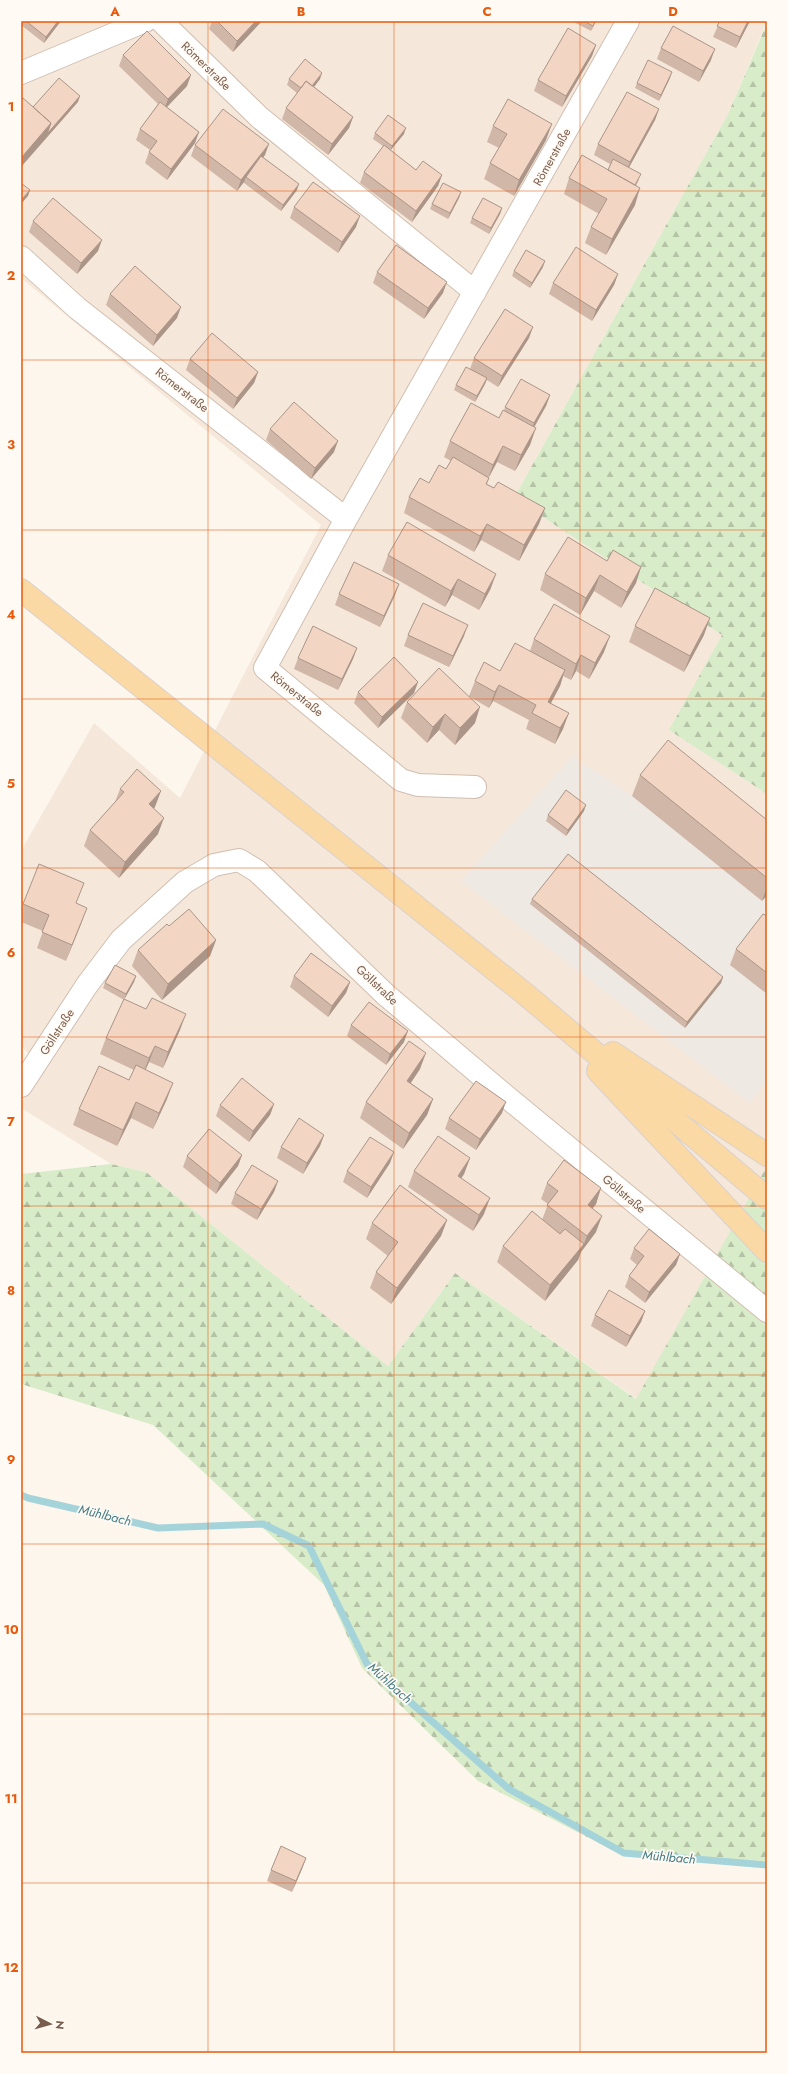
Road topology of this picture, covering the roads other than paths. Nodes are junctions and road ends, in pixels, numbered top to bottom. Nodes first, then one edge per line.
1 (145, 21) edge
2 (161, 21) edge
3 (628, 21) edge
4 (21, 73) edge
5 (21, 257) edge
6 (475, 292) junction
7 (346, 519) junction
8 (21, 590) edge
9 (475, 787) dead end
10 (524, 993) junction
11 (21, 1086) edge
12 (767, 1155) edge
13 (767, 1198) edge
14 (767, 1251) edge
15 (767, 1311) edge

1 - 4 street
2 - 6 street, Römerstraße
3 - 6 street, Römerstraße
5 - 7 street, Römerstraße
6 - 7 street, Römerstraße
7 - 9 street, Römerstraße
8 - 10 main road
10 - 12 main road
10 - 13 main road
10 - 14 main road
11 - 15 street, Göllstraße

